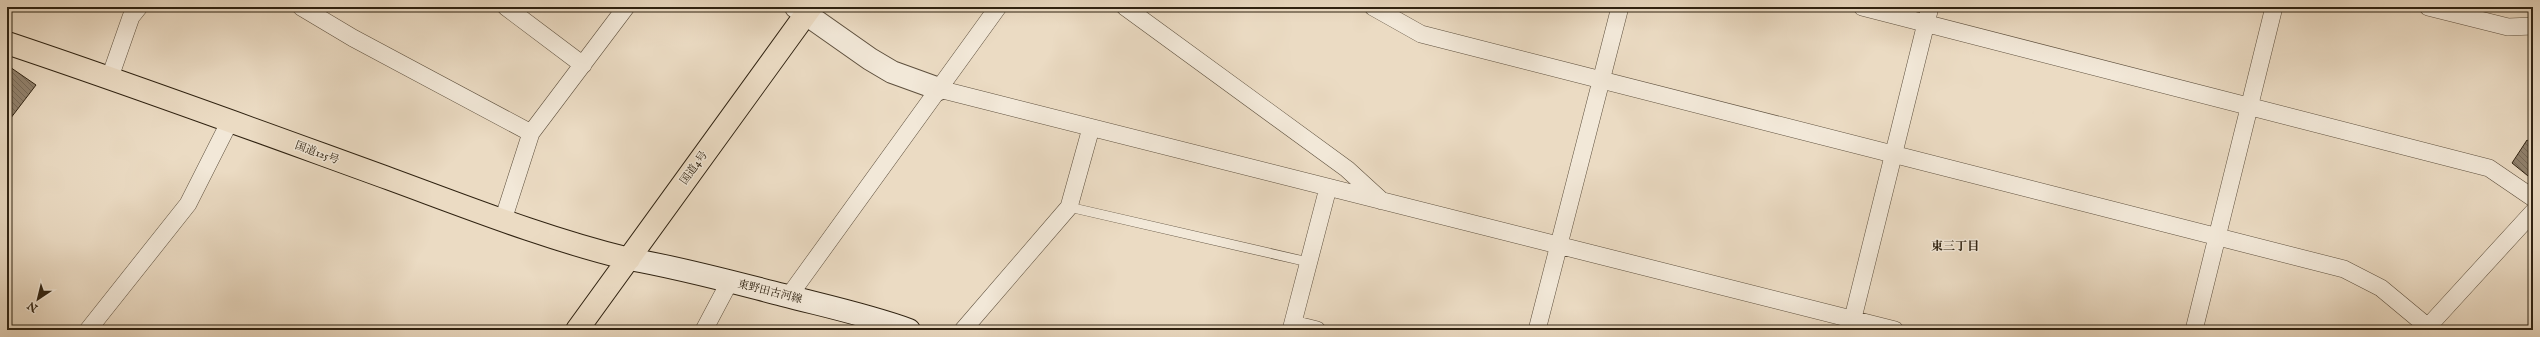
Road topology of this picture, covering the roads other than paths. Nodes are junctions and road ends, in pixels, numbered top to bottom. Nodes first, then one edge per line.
1 (139, 7) edge
2 (301, 7) edge
3 (506, 7) edge
4 (626, 7) edge
5 (998, 7) edge
6 (1125, 7) edge
7 (1373, 7) edge
8 (1620, 7) edge
9 (1862, 7) edge
10 (1930, 7) edge
11 (2274, 7) edge
12 (2428, 7) edge
13 (804, 9) edge
14 (1926, 23) junction
15 (2533, 26) edge
16 (7, 43) edge
17 (583, 65) junction
18 (110, 77) junction
19 (1600, 81) junction
20 (939, 89) junction
21 (2250, 105) junction
22 (230, 121) junction
23 (1091, 128) junction
24 (531, 133) junction
25 (1895, 156) junction
26 (1328, 188) junction
27 (2533, 198) edge
28 (1384, 202) junction
29 (1069, 206) junction
30 (2533, 212) edge
31 (503, 220) junction
32 (2217, 237) junction
33 (1558, 246) junction
34 (628, 259) junction
35 (1308, 262) junction
36 (730, 282) junction
37 (789, 296) junction
38 (1851, 325) edge
39 (1292, 327) edge
40 (2426, 328) edge
41 (88, 330) edge
42 (577, 330) edge
43 (704, 330) edge
44 (909, 330) edge
45 (963, 330) edge
46 (1317, 330) edge
47 (1537, 330) edge
48 (1895, 330) edge
49 (2194, 330) edge

1 - 18 street
2 - 24 street
3 - 17 street
4 - 17 street
5 - 20 street
6 - 28 street
7 - 19 street
8 - 19 street
9 - 14 street
10 - 14 street
11 - 21 street
12 - 15 street
13 - 20 main road
13 - 34 highway, 国道4号
14 - 21 street
14 - 25 street
16 - 18 highway, 国道125号
17 - 24 street
18 - 22 highway, 国道125号
19 - 25 street
19 - 33 street
20 - 23 street
20 - 37 street
21 - 27 street
21 - 32 street
22 - 31 highway, 国道125号
22 - 41 street
23 - 26 street
23 - 29 street
24 - 31 street
25 - 32 street
25 - 38 street
26 - 28 street
26 - 35 street
28 - 33 street
29 - 35 lane
29 - 45 street
30 - 40 street
31 - 34 highway, 国道125号
32 - 40 street
32 - 49 street
33 - 38 street
33 - 47 street
34 - 36 main road, 東野田古河線
34 - 42 highway, 国道4号
35 - 39 street
36 - 37 main road, 東野田古河線
36 - 43 street
37 - 44 main road, 東野田古河線
38 - 48 street
39 - 46 street

